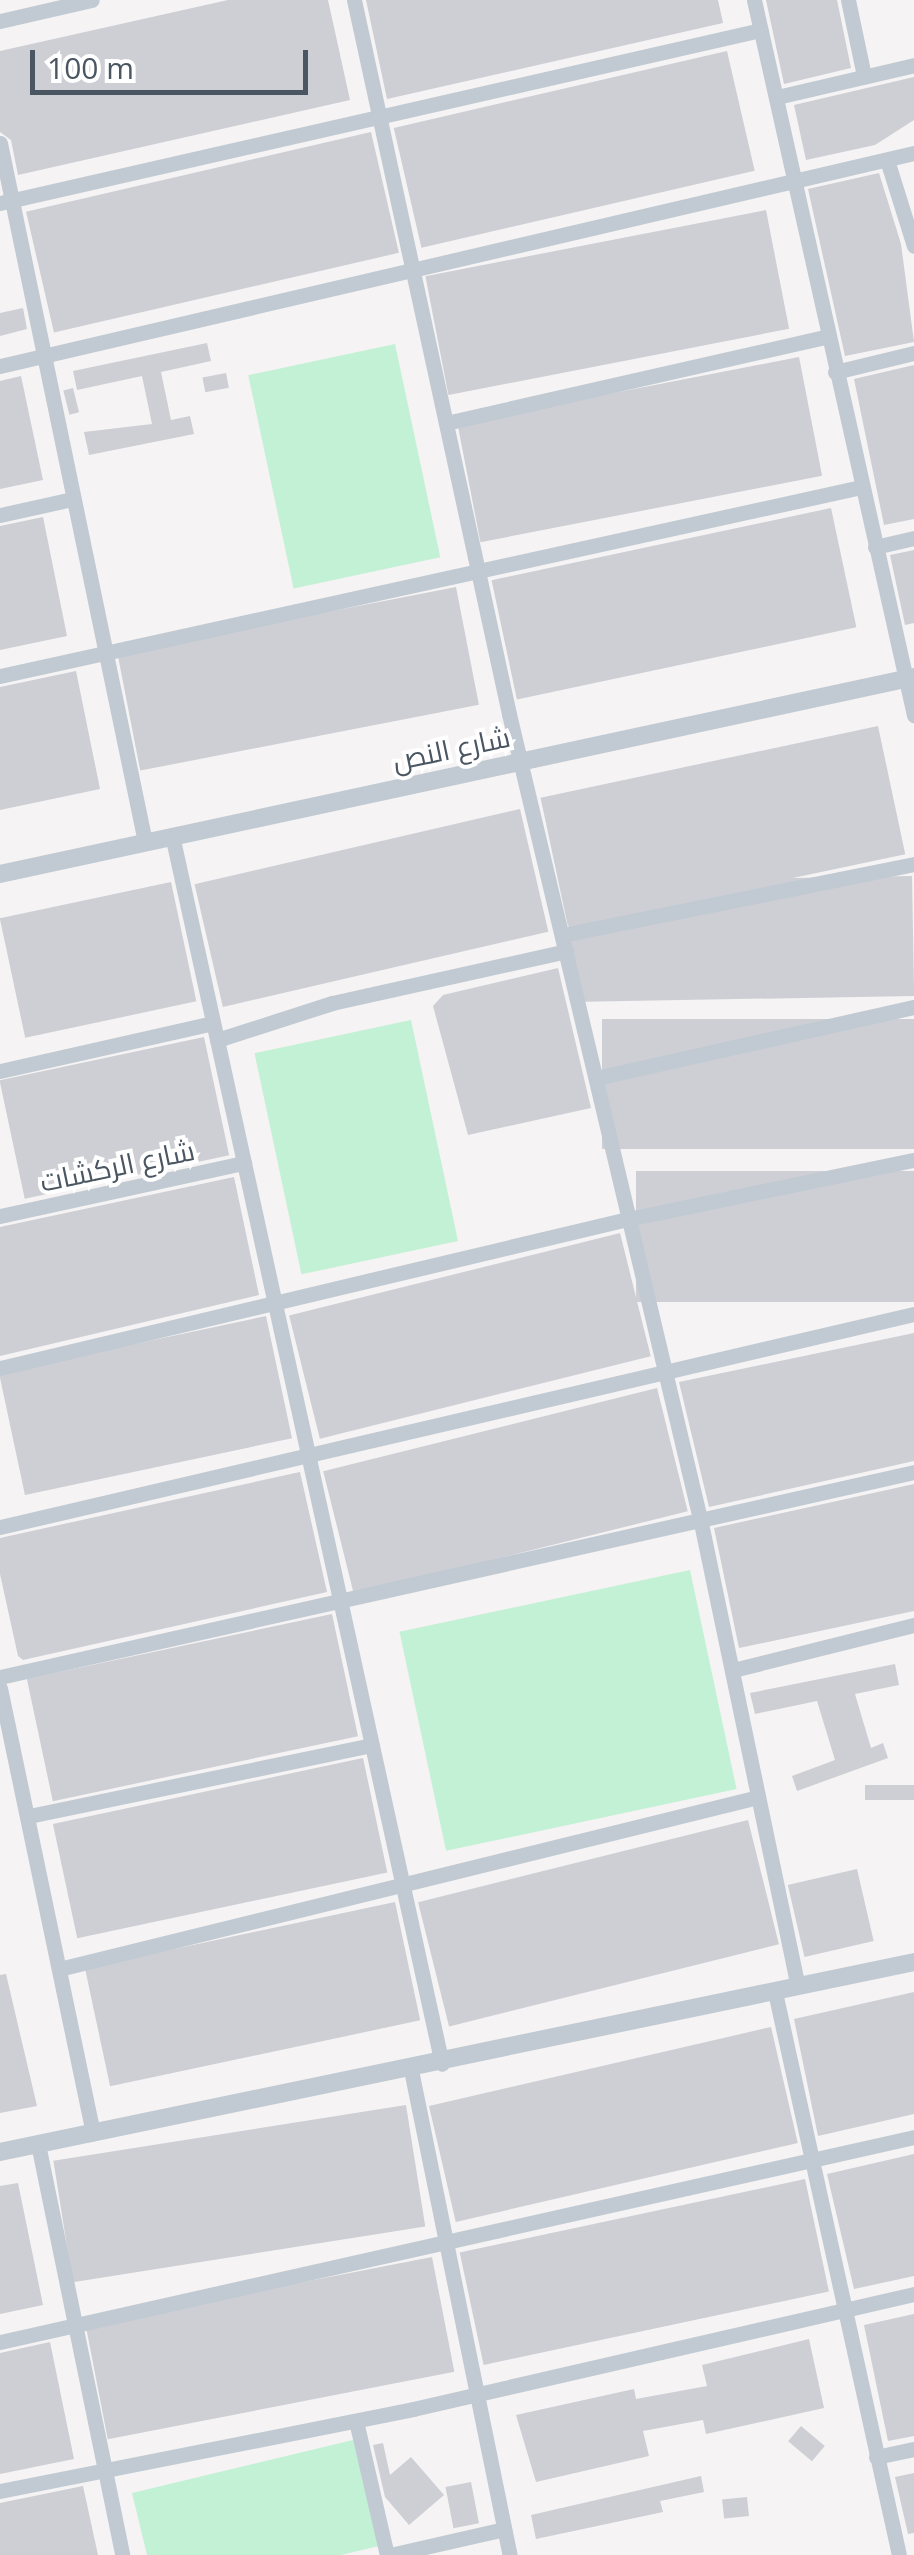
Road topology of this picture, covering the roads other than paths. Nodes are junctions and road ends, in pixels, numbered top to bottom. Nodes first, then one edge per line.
1 (92, 0) edge
2 (354, 0) edge
3 (754, 0) edge
4 (848, 0) edge
5 (0, 22) edge
6 (761, 30) junction
7 (914, 65) edge
8 (864, 76) junction
9 (777, 97) junction
10 (381, 116) junction
11 (0, 143) edge
12 (914, 153) edge
13 (888, 160) junction
14 (793, 185) junction
15 (6, 201) edge
16 (912, 226) edge
17 (914, 246) edge
18 (413, 271) junction
19 (825, 337) junction
20 (914, 353) edge
21 (46, 356) junction
22 (0, 366) edge
23 (835, 372) junction
24 (446, 423) junction
25 (861, 487) junction
26 (72, 499) junction
27 (0, 515) edge
28 (914, 538) edge
29 (874, 547) junction
30 (480, 567) junction
31 (106, 654) junction
32 (0, 676) edge
33 (910, 678) edge
34 (914, 715) edge
35 (524, 761) junction
36 (172, 835) junction
37 (145, 842) junction
38 (914, 864) edge
39 (0, 874) edge
40 (564, 943) junction
41 (914, 1008) edge
42 (213, 1022) junction
43 (217, 1040) junction
44 (0, 1071) edge
45 (596, 1078) junction
46 (914, 1160) edge
47 (244, 1163) junction
48 (0, 1216) edge
49 (628, 1219) junction
50 (275, 1305) junction
51 (914, 1314) edge
52 (0, 1368) edge
53 (664, 1374) junction
54 (308, 1451) junction
55 (914, 1472) edge
56 (701, 1524) junction
57 (0, 1527) edge
58 (340, 1600) junction
59 (914, 1625) edge
60 (732, 1670) junction
61 (0, 1678) edge
62 (0, 1688) edge
63 (3, 1724) edge
64 (372, 1745) junction
65 (758, 1797) junction
66 (29, 1816) junction
67 (403, 1890) junction
68 (914, 1962) edge
69 (59, 1969) junction
70 (798, 1986) junction
71 (775, 1992) junction
72 (442, 2064) junction
73 (411, 2070) junction
74 (93, 2133) junction
75 (914, 2138) edge
76 (38, 2144) junction
77 (0, 2152) edge
78 (812, 2159) junction
79 (446, 2241) junction
80 (914, 2294) edge
81 (844, 2309) junction
82 (75, 2326) junction
83 (0, 2342) edge
84 (477, 2395) junction
85 (356, 2421) junction
86 (914, 2448) edge
87 (876, 2457) junction
88 (104, 2468) junction
89 (0, 2491) edge
90 (504, 2528) junction
91 (122, 2555) edge
92 (388, 2555) edge
93 (510, 2555) edge
94 (899, 2555) edge

1 - 5 street
2 - 10 street
3 - 6 street
4 - 8 street
6 - 9 street
6 - 10 street
7 - 8 street
8 - 9 street
9 - 14 street
10 - 15 street
10 - 18 street
11 - 15 street
12 - 13 street
13 - 14 street
13 - 16 street
14 - 18 street
14 - 19 street
15 - 21 street
16 - 17 street
18 - 21 street
18 - 24 street
19 - 23 street
19 - 24 street
20 - 23 street
21 - 22 street
21 - 26 street
23 - 25 street
24 - 30 street
25 - 29 street
25 - 30 street
26 - 27 street
26 - 31 street
28 - 29 street
29 - 33 street
30 - 31 street
30 - 35 street
31 - 32 street
31 - 37 street
33 - 34 street
33 - 35 street, شارع النص
35 - 36 street, شارع النص
35 - 40 street
36 - 37 street, شارع النص
36 - 42 street
37 - 39 street, شارع النص
38 - 40 street
40 - 43 street
40 - 45 street
41 - 45 street
42 - 43 street
42 - 44 street
43 - 47 street
45 - 49 street
46 - 49 street
47 - 48 street, شارع الركشات
47 - 50 street
49 - 50 street
49 - 53 street
50 - 52 street
50 - 54 street
51 - 53 street
53 - 54 street
53 - 56 street
54 - 57 street
54 - 58 street
55 - 56 street
56 - 58 street
56 - 60 street
58 - 61 street
58 - 64 street
59 - 60 street
60 - 65 street
62 - 63 street
63 - 66 street
64 - 66 street
64 - 67 street
65 - 67 street
65 - 70 street
66 - 69 street
67 - 69 street
67 - 72 street
68 - 70 street
69 - 74 street
70 - 71 street
71 - 72 street
71 - 78 street
72 - 73 street
73 - 74 street
73 - 79 street
74 - 76 street
75 - 78 street
76 - 77 street
76 - 82 street
78 - 79 street
78 - 81 street
79 - 82 street
79 - 84 street
80 - 81 street
81 - 84 street
81 - 87 street
82 - 83 street
82 - 88 street
84 - 85 street
84 - 90 street
85 - 88 street
85 - 92 street
86 - 87 street
87 - 94 street
88 - 89 street
88 - 91 street
90 - 92 street
90 - 93 street

